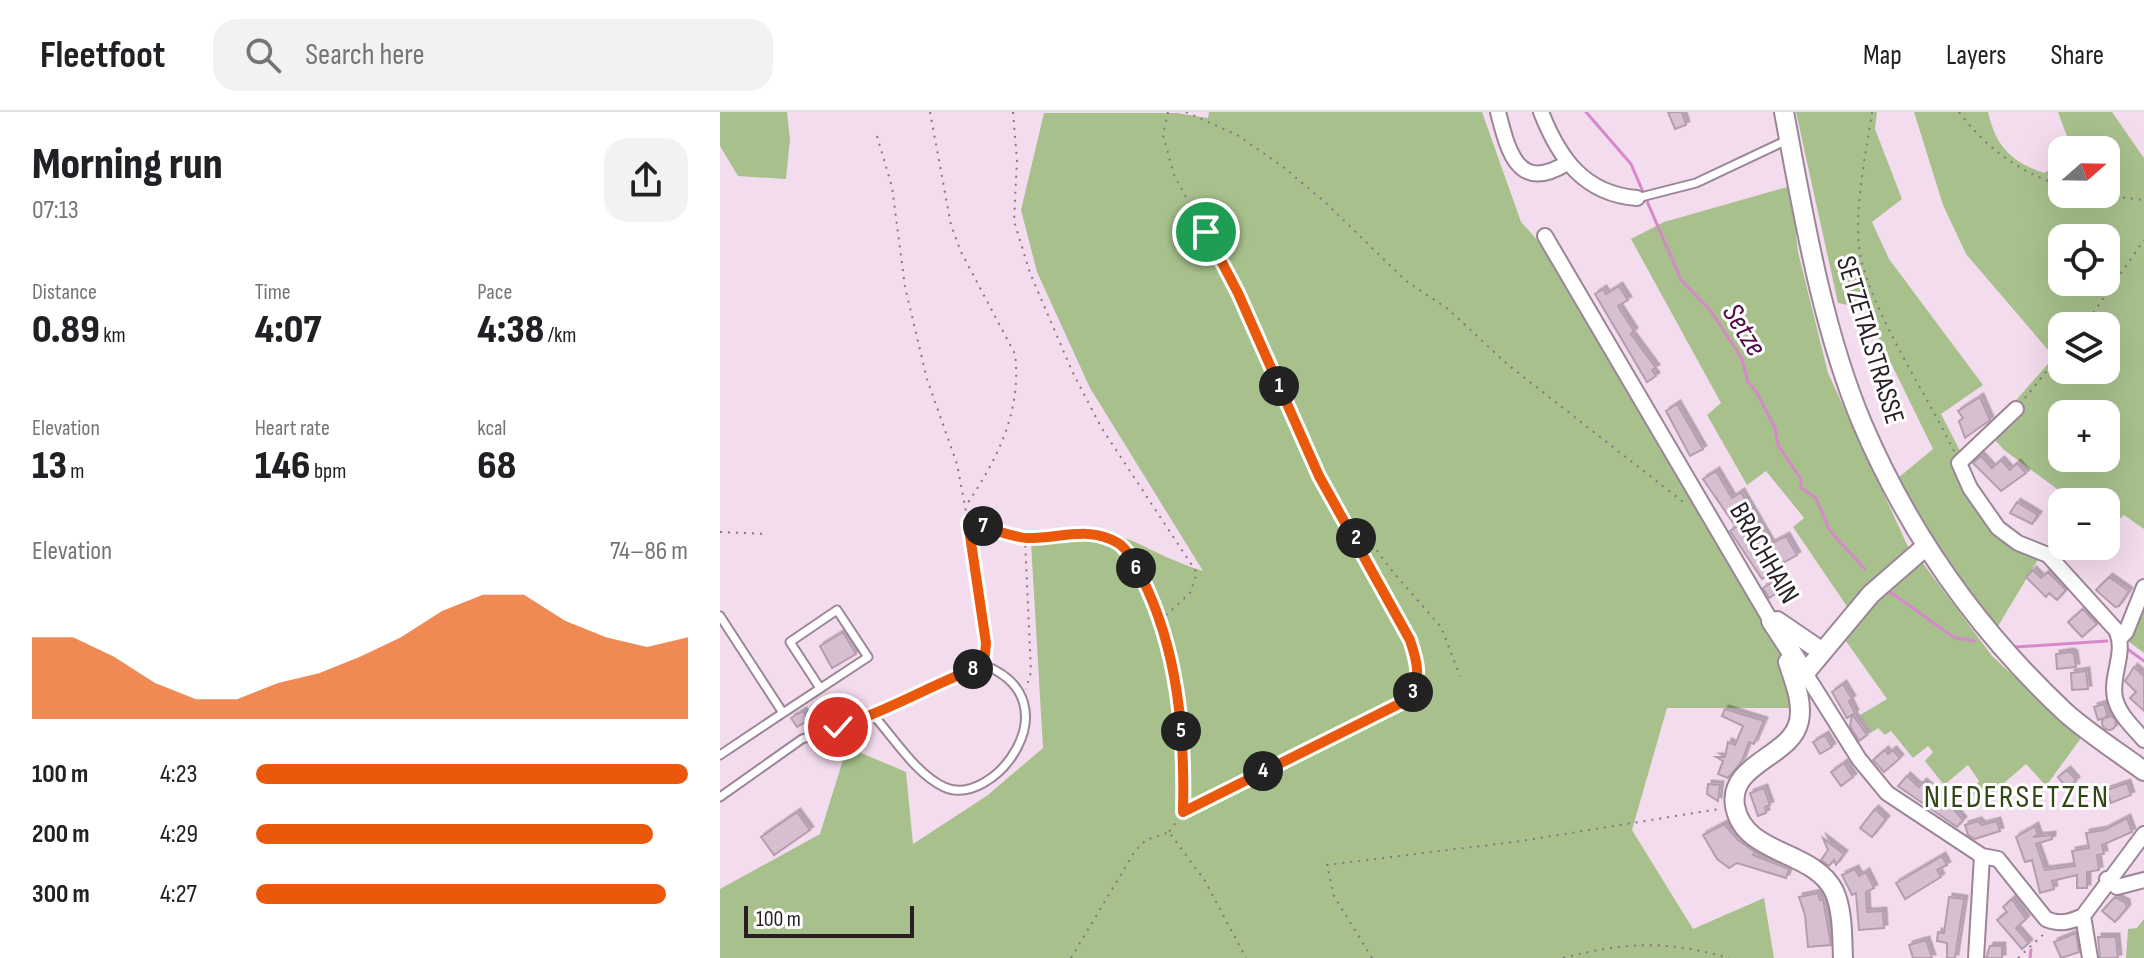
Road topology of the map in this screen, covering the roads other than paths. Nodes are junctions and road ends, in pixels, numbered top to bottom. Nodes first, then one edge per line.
1 (1498, 112) edge
2 (1541, 112) edge
3 (1784, 112) edge
4 (1789, 139) junction
5 (1567, 163) junction
6 (1637, 198) joint
7 (1545, 236) dead end
8 (2016, 409) road end
9 (1925, 547) junction
10 (2144, 587) edge
11 (720, 616) edge
12 (1771, 621) junction
13 (2120, 638) junction
14 (1821, 651) junction
15 (1793, 656) junction
16 (1805, 673) junction
17 (820, 688) junction
18 (783, 713) junction
19 (874, 716) junction
20 (2144, 740) edge
21 (720, 755) edge
22 (2144, 771) edge
23 (720, 797) edge
24 (2144, 834) edge
25 (1982, 856) junction
26 (2107, 879) junction
27 (2144, 880) edge
28 (2083, 916) junction
29 (1843, 958) edge
30 (1976, 958) edge
31 (2090, 958) edge

1 - 5 street
2 - 5 street
3 - 4 street, SETZETALSTRASSE
4 - 6 lane
4 - 9 street, SETZETALSTRASSE
5 - 6 street
7 - 12 street, BRACHHAIN
8 - 13 street
9 - 14 street
9 - 22 street, SETZETALSTRASSE
10 - 13 street
11 - 18 lane
12 - 14 street
12 - 15 street, BRACHHAIN
13 - 20 street
14 - 16 street
15 - 16 street, BRACHHAIN
15 - 29 street
16 - 25 street, BRACHHAIN
17 - 17 lane
17 - 18 lane
18 - 21 lane
19 - 19 lane
19 - 23 lane
24 - 26 street
25 - 28 street
25 - 30 street
26 - 27 street
26 - 28 street
28 - 31 street

